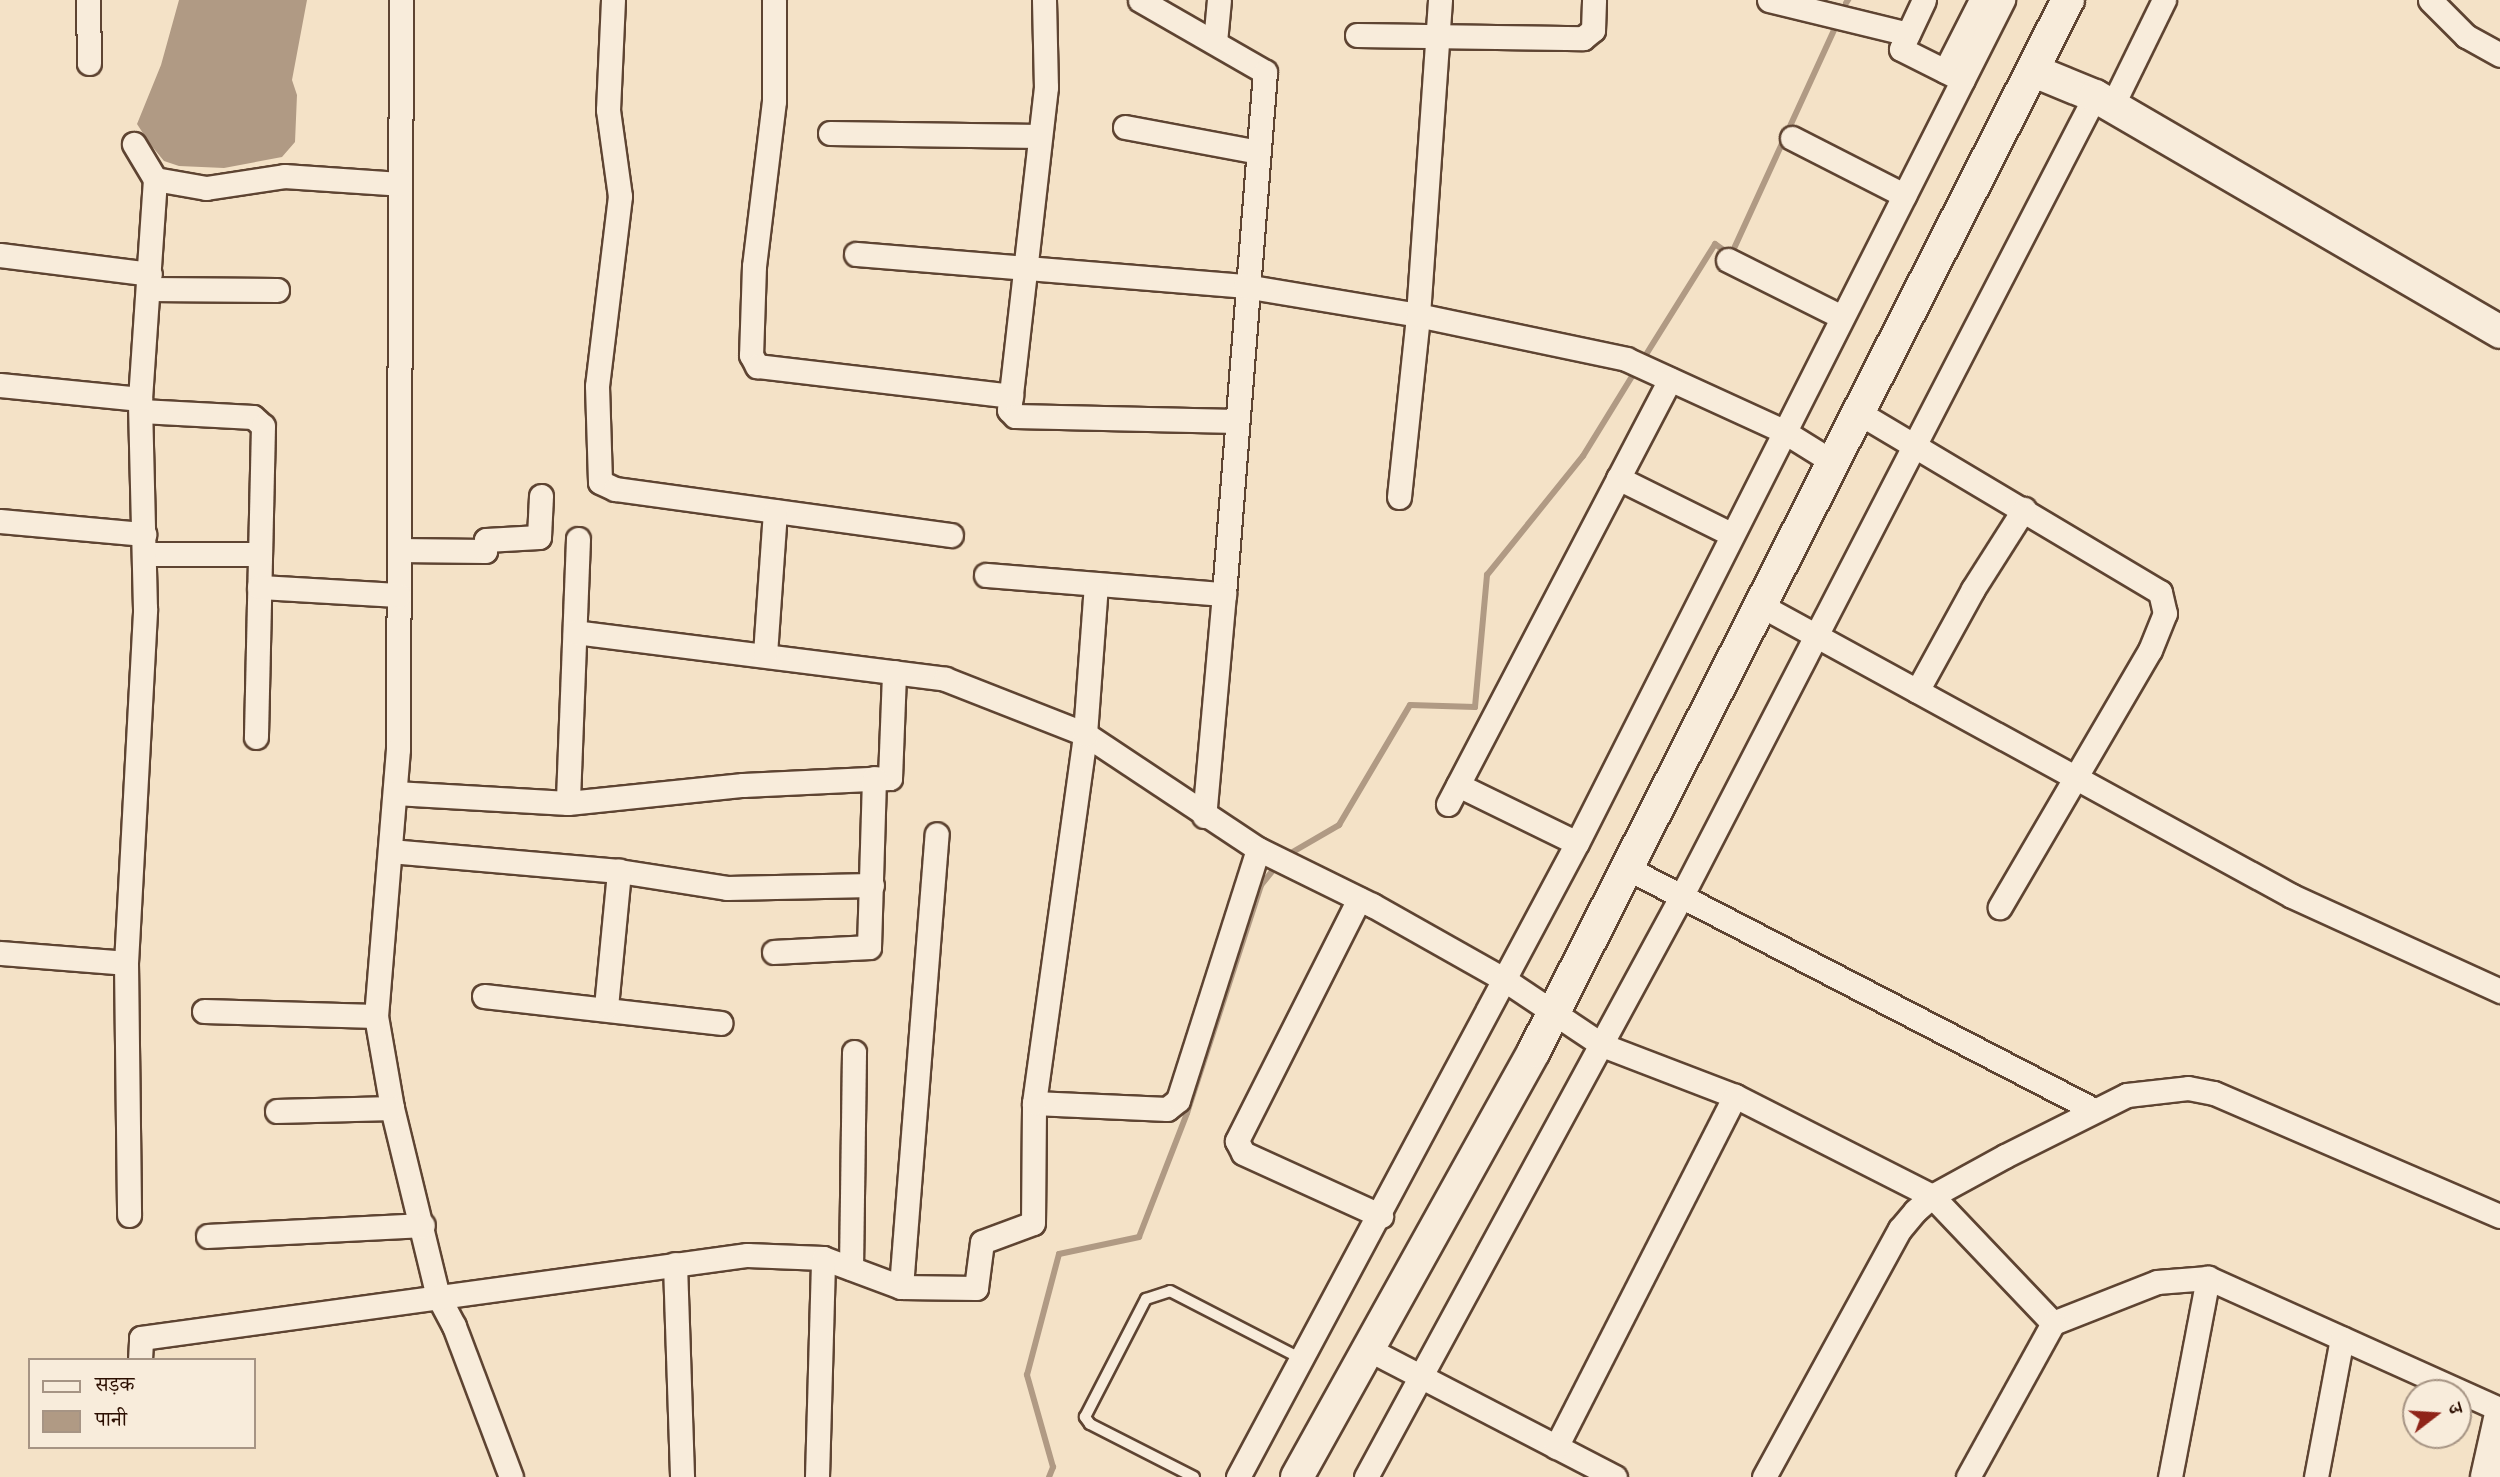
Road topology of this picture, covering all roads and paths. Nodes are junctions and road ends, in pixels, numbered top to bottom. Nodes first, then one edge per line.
1 (88, 0) edge
2 (401, 0) edge
3 (613, 0) edge
4 (774, 0) edge
5 (1044, 0) edge
6 (1140, 0) edge
7 (1219, 0) edge
8 (1440, 0) edge
9 (1594, 0) edge
10 (1769, 0) edge
11 (1924, 0) edge
12 (1980, 0) edge
13 (2003, 0) edge
14 (2068, 0) edge
15 (2164, 0) edge
16 (2430, 0) edge
17 (1437, 34) junction
18 (1908, 34) junction
19 (1357, 35) dead end
20 (1214, 42) junction
21 (2500, 55) edge
22 (89, 63) dead end
23 (2034, 71) junction
24 (1954, 75) junction
25 (2104, 101) junction
26 (1125, 127) dead end
27 (830, 133) dead end
28 (1040, 136) junction
29 (1792, 138) dead end
30 (134, 144) dead end
31 (1259, 152) junction
32 (155, 179) junction
33 (400, 184) junction
34 (1904, 195) junction
35 (856, 254) dead end
36 (0, 255) edge
37 (1728, 260) dead end
38 (1024, 269) junction
39 (150, 281) junction
40 (1245, 286) junction
41 (277, 290) dead end
42 (1418, 315) junction
43 (1842, 317) junction
44 (2500, 332) edge
45 (1670, 380) junction
46 (0, 386) edge
47 (1011, 396) junction
48 (140, 405) junction
49 (1861, 414) junction
50 (1236, 421) junction
51 (1783, 431) junction
52 (1916, 443) junction
53 (1836, 464) junction
54 (1618, 478) junction
55 (541, 496) dead end
56 (1399, 497) dead end
57 (2024, 509) junction
58 (775, 511) junction
59 (0, 520) edge
60 (1731, 534) junction
61 (951, 535) dead end
62 (579, 538) dead end
63 (144, 544) junction
64 (399, 550) junction
65 (260, 554) junction
66 (986, 575) dead end
67 (1096, 584) junction
68 (260, 587) junction
69 (1224, 594) junction
70 (399, 596) junction
71 (1762, 606) junction
72 (575, 632) junction
73 (1816, 636) junction
74 (765, 654) junction
75 (894, 672) junction
76 (1917, 691) junction
77 (1085, 734) junction
78 (256, 737) dead end
79 (874, 778) junction
80 (2078, 779) junction
81 (395, 793) junction
82 (568, 803) junction
83 (1204, 816) junction
84 (937, 834) dead end
85 (1577, 844) junction
86 (1258, 849) junction
87 (390, 851) junction
88 (1627, 868) junction
89 (619, 871) junction
90 (872, 885) junction
91 (1681, 897) junction
92 (1359, 899) junction
93 (2000, 907) dead end
94 (774, 952) dead end
95 (0, 953) edge
96 (126, 963) junction
97 (1505, 980) junction
98 (2500, 991) edge
99 (484, 996) dead end
100 (606, 1007) junction
101 (1555, 1010) junction
102 (204, 1011) dead end
103 (376, 1016) junction
104 (720, 1023) dead end
105 (1602, 1045) junction
106 (854, 1052) dead end
107 (1735, 1096) junction
108 (1034, 1104) junction
109 (392, 1108) junction
110 (277, 1111) dead end
111 (2094, 1111) junction
112 (1932, 1196) junction
113 (128, 1215) dead end
114 (1381, 1216) junction
115 (2500, 1216) edge
116 (423, 1225) junction
117 (208, 1236) dead end
118 (823, 1258) junction
119 (675, 1264) junction
120 (851, 1268) junction
121 (2207, 1278) junction
122 (901, 1287) junction
123 (438, 1296) junction
124 (2053, 1323) junction
125 (2342, 1338) junction
126 (1368, 1349) junction
127 (140, 1358) edge
128 (1302, 1359) junction
129 (1420, 1378) junction
130 (2499, 1427) edge
131 (1556, 1447) junction
132 (1580, 1469) edge
133 (511, 1477) edge
134 (682, 1477) edge
135 (817, 1477) edge
136 (1194, 1477) edge
137 (1238, 1477) edge
138 (1297, 1477) edge
139 (1366, 1477) edge
140 (1615, 1477) edge
141 (1764, 1477) edge
142 (1968, 1477) edge
143 (2170, 1477) edge
144 (2316, 1477) edge
145 (2487, 1477) edge

1 - 22 street
2 - 33 street
3 - 58 street
4 - 47 street
5 - 28 street
6 - 20 street
7 - 20 street
8 - 17 street
9 - 17 street
10 - 18 street
11 - 18 street
12 - 24 street
13 - 24 street
14 - 23 main road
15 - 25 street
16 - 21 street
17 - 19 street
17 - 42 street
18 - 24 street
20 - 31 street
23 - 25 main road
23 - 49 main road
24 - 34 street
25 - 44 main road
25 - 52 street
26 - 31 street
27 - 28 street
28 - 38 street
29 - 34 street
30 - 32 street
31 - 40 street
32 - 33 street
32 - 39 street
33 - 64 street
34 - 43 street
35 - 38 street
36 - 39 street
37 - 43 street
38 - 40 street
38 - 47 street
39 - 41 street
39 - 48 street
40 - 42 street
40 - 50 street
42 - 45 street
42 - 56 street
43 - 51 street
45 - 51 street
45 - 54 street
46 - 48 street
47 - 50 street
48 - 63 street
48 - 65 street
49 - 52 street
49 - 53 main road
50 - 69 street
51 - 53 street
51 - 60 street
52 - 57 street
52 - 73 street
53 - 71 main road
54 - 60 street
54 - 85 street
55 - 64 street
57 - 76 street
57 - 80 street
58 - 61 street
58 - 74 street
59 - 63 street
60 - 85 street
62 - 72 street
63 - 65 street
63 - 96 street
64 - 70 street
65 - 68 street
66 - 67 street
67 - 69 street
67 - 77 street
68 - 70 street
68 - 78 street
69 - 83 street
70 - 81 street
71 - 73 street
71 - 88 main road
72 - 74 street
72 - 82 street
73 - 76 street
73 - 91 street
74 - 75 street
75 - 77 street
75 - 79 street
76 - 80 street
77 - 83 street
77 - 108 street
79 - 82 street
79 - 90 street
80 - 93 street
80 - 98 street
81 - 82 street
81 - 87 street
83 - 86 street
84 - 122 street
85 - 97 street
86 - 92 street
86 - 108 street
87 - 89 street
87 - 103 street
88 - 91 street
88 - 101 main road
89 - 90 street
89 - 100 street
90 - 94 street
91 - 105 street
91 - 111 street
92 - 97 street
92 - 114 street
95 - 96 street
96 - 113 street
97 - 101 street
97 - 114 street
99 - 100 street
100 - 104 street
101 - 105 street
101 - 126 main road
102 - 103 street
103 - 109 street
105 - 107 street
105 - 129 street
106 - 120 street
107 - 112 street
107 - 131 street
108 - 122 street
109 - 110 street
109 - 116 street
111 - 112 street
111 - 115 street
112 - 124 street
112 - 141 street
114 - 128 street
116 - 117 street
116 - 123 street
118 - 119 street
118 - 120 street
118 - 135 street
119 - 123 street
119 - 134 street
120 - 122 street
121 - 124 street
121 - 125 street
121 - 143 street
123 - 127 street
123 - 133 street
124 - 142 street
125 - 130 street
125 - 144 street
126 - 129 street
126 - 138 main road
128 - 136 lane
128 - 137 street
129 - 131 street
129 - 139 street
130 - 145 main road
131 - 132 street
132 - 140 street

